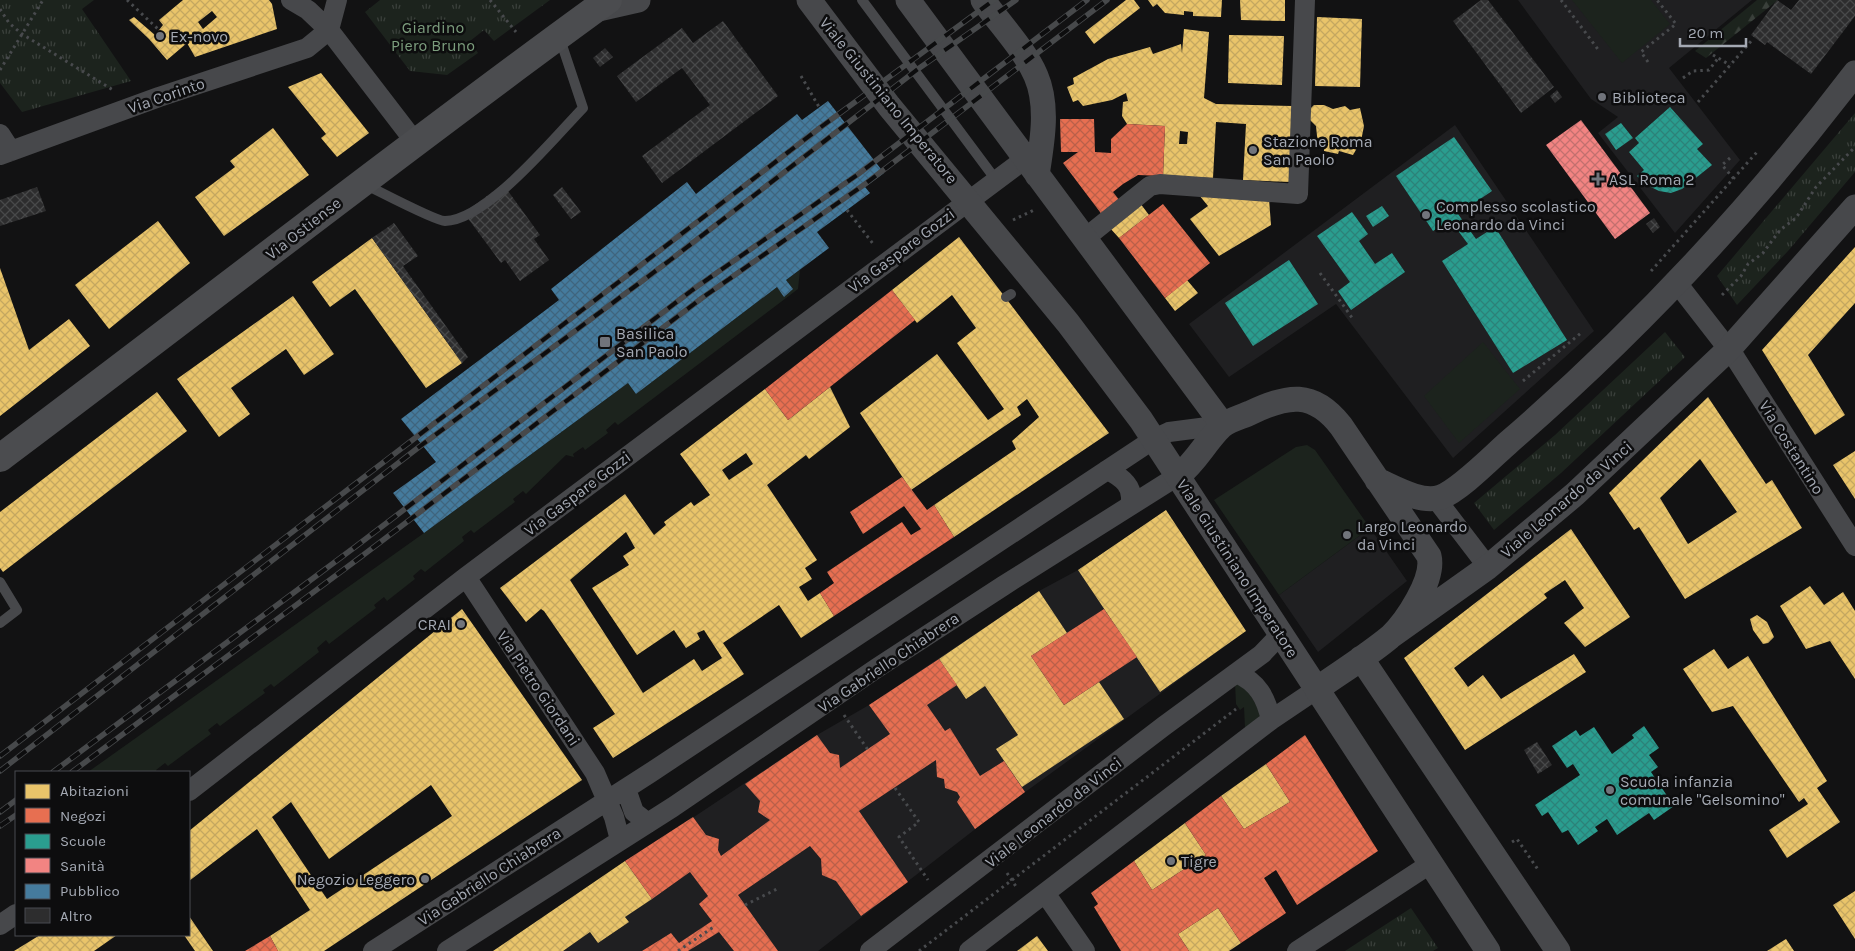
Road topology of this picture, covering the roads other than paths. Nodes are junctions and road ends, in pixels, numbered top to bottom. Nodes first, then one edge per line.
1 (291, 0) edge
2 (337, 0) edge
3 (638, 0) edge
4 (862, 0) edge
5 (908, 0) edge
6 (983, 0) edge
7 (1305, 0) edge
8 (808, 2) edge
9 (601, 5) edge
10 (329, 30) junction
11 (559, 36) junction
12 (1855, 73) edge
13 (415, 142) junction
14 (4, 147) edge
15 (1030, 167) junction
16 (996, 180) junction
17 (361, 182) junction
18 (969, 200) junction
19 (1855, 207) edge
20 (1084, 239) junction
21 (1677, 283) junction
22 (1729, 349) junction
23 (1223, 426) junction
24 (1154, 439) junction
25 (0, 458) edge
26 (1107, 470) junction
27 (1179, 475) junction
28 (1377, 480) junction
29 (1436, 499) junction
30 (1130, 505) junction
31 (1855, 546) edge
32 (1488, 567) junction
33 (466, 577) junction
34 (0, 582) edge
35 (0, 623) edge
36 (1280, 634) junction
37 (1391, 636) junction
38 (1362, 658) junction
39 (1236, 673) junction
40 (1317, 689) junction
41 (1271, 720) junction
42 (626, 789) junction
43 (190, 790) edge
44 (607, 801) junction
45 (648, 822) junction
46 (620, 840) junction
47 (1430, 864) junction
48 (1045, 893) junction
49 (15, 915) edge
50 (0, 925) edge
51 (372, 951) edge
52 (448, 951) edge
53 (870, 951) edge
54 (969, 951) edge
55 (1085, 951) edge
56 (1297, 951) edge
57 (1488, 951) edge
58 (1558, 951) edge

1 - 10 street
2 - 10 street
3 - 9 street
4 - 16 lane
5 - 15 street
6 - 15 street
7 - 20 street
8 - 18 street, Viale Giustiniano Imperatore
9 - 11 main road, Via Ostiense
10 - 13 street
10 - 14 street, Via Corinto
11 - 13 main road, Via Ostiense
11 - 17 lane
12 - 21 street
13 - 17 main road, Via Ostiense
15 - 16 street, Viale Giustiniano Imperatore
15 - 20 street
16 - 18 street, Viale Giustiniano Imperatore
17 - 25 main road, Via Ostiense
18 - 24 street, Viale Giustiniano Imperatore
18 - 33 street, Via Gaspare Gozzi
19 - 22 street, Viale Leonardo da Vinci
20 - 23 street
21 - 22 street
21 - 29 street
22 - 31 street, Via Costantino
22 - 32 street, Viale Leonardo da Vinci
23 - 24 street
23 - 27 street
23 - 28 street
24 - 26 street, Via Gabriello Chiabrera
24 - 27 street, Viale Giustiniano Imperatore
26 - 30 street
26 - 42 street, Via Gabriello Chiabrera
27 - 30 street, Via Gabriello Chiabrera
27 - 36 street, Viale Giustiniano Imperatore
28 - 29 street
28 - 37 street
29 - 32 street
30 - 45 street, Via Gabriello Chiabrera
32 - 37 street, Viale Leonardo da Vinci
33 - 43 street, Via Gaspare Gozzi
33 - 44 street, Via Pietro Giordani
34 - 35 lane
36 - 39 street, Viale Leonardo da Vinci
36 - 40 street, Viale Giustiniano Imperatore
37 - 38 street
38 - 40 street
38 - 58 street
39 - 41 street
39 - 53 street, Viale Leonardo da Vinci
40 - 41 street
40 - 47 street, Viale Giustiniano Imperatore
41 - 48 street
42 - 44 street, Via Gabriello Chiabrera
42 - 45 street
44 - 46 street
44 - 51 street, Via Gabriello Chiabrera
45 - 46 street, Via Gabriello Chiabrera
46 - 52 street, Via Gabriello Chiabrera
47 - 56 street
47 - 57 street, Viale Giustiniano Imperatore
48 - 54 street
48 - 55 street
49 - 50 street

